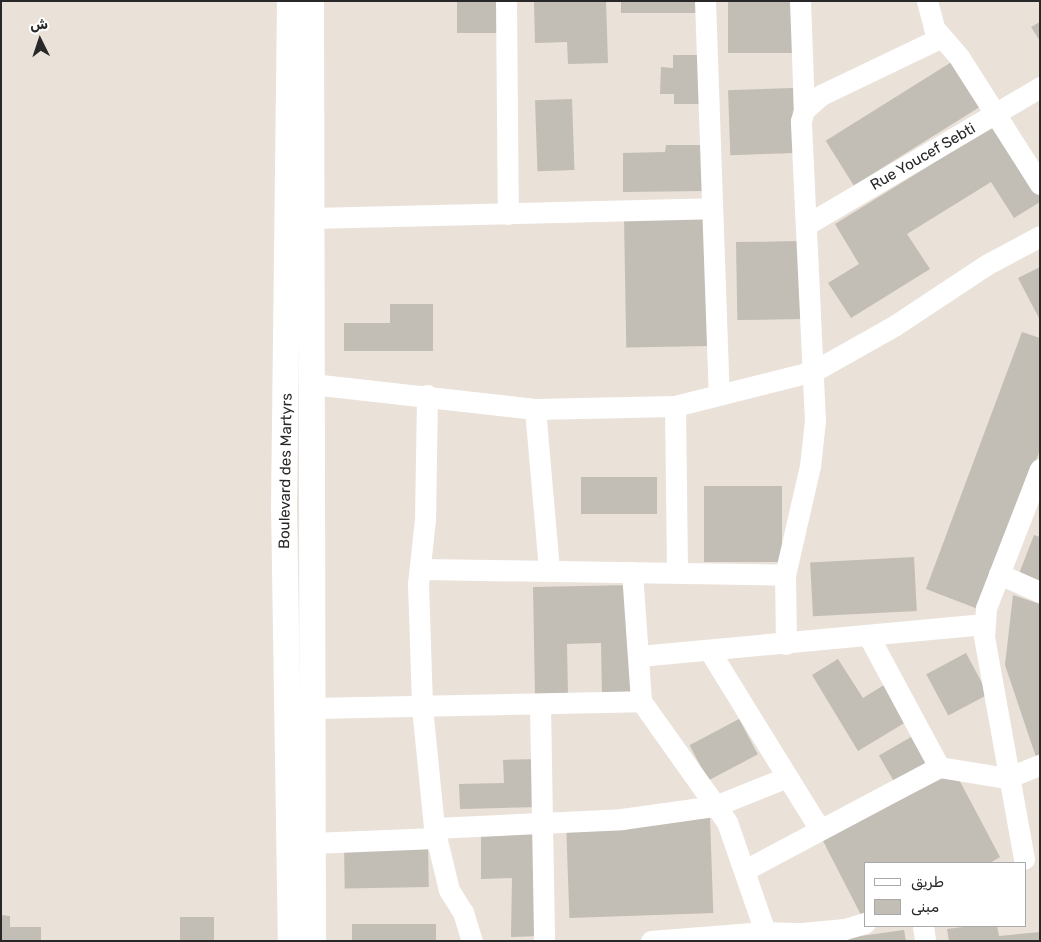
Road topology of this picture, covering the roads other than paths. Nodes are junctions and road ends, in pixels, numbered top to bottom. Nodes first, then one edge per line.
1 (290, 1) edge
2 (311, 1) edge
3 (506, 1) edge
4 (705, 1) edge
5 (800, 1) edge
6 (927, 1) edge
7 (942, 37) junction
8 (1040, 87) edge
9 (804, 110) junction
10 (996, 114) junction
11 (1040, 184) edge
12 (711, 208) junction
13 (508, 214) junction
14 (311, 218) junction
15 (806, 225) junction
16 (1040, 236) edge
17 (814, 372) junction
18 (312, 384) junction
19 (719, 394) junction
20 (427, 395) junction
21 (675, 406) junction
22 (535, 410) junction
23 (1040, 469) edge
24 (1033, 505) edge
25 (422, 569) junction
26 (549, 570) junction
27 (632, 572) junction
28 (676, 572) junction
29 (999, 574) junction
30 (785, 575) junction
31 (1040, 592) edge
32 (985, 624) junction
33 (868, 635) junction
34 (786, 644) junction
35 (709, 650) junction
36 (639, 656) junction
37 (641, 701) junction
38 (540, 705) junction
39 (422, 707) junction
40 (313, 708) junction
41 (1040, 765) edge
42 (939, 768) junction
43 (787, 777) junction
44 (1007, 778) junction
45 (715, 806) junction
46 (543, 825) junction
47 (819, 828) junction
48 (435, 833) junction
49 (312, 843) junction
50 (1026, 859) edge
51 (745, 870) junction
52 (864, 923) edge
53 (924, 927) edge
54 (765, 932) junction
55 (291, 941) edge
56 (313, 941) edge
57 (472, 941) edge
58 (544, 941) edge
59 (651, 941) edge
60 (925, 941) edge

1 - 55 street, Boulevard des Martyrs
2 - 14 street, Boulevard des Martyrs
3 - 13 street
4 - 12 street
5 - 9 street
6 - 7 street
7 - 9 street
7 - 10 street
8 - 10 street, Rue Youcef Sebti
9 - 15 street
10 - 11 street
10 - 15 street, Rue Youcef Sebti
12 - 13 street
12 - 19 street
13 - 14 street
14 - 18 street, Boulevard des Martyrs
15 - 17 street
16 - 17 street
17 - 19 street
17 - 30 street
18 - 20 street
18 - 40 street, Boulevard des Martyrs
19 - 21 street
20 - 22 street
20 - 25 street
21 - 22 street
21 - 28 street
22 - 26 street
23 - 24 street
24 - 29 street
25 - 26 street
25 - 39 street
26 - 27 street
27 - 28 street
27 - 36 street
28 - 30 street
29 - 31 street
29 - 32 street
30 - 34 street
32 - 33 street
32 - 44 street
33 - 34 street
33 - 42 street
34 - 35 street
35 - 36 street
35 - 43 street
36 - 37 street
37 - 38 street
37 - 45 street
38 - 39 street
38 - 46 street
39 - 40 street
39 - 48 street
40 - 49 street, Boulevard des Martyrs
41 - 44 street
42 - 44 street
42 - 47 street
43 - 45 street
43 - 47 street
44 - 50 street
45 - 46 street
45 - 51 street
46 - 48 street
46 - 58 street
47 - 51 street
48 - 49 street
48 - 57 street
49 - 56 street, Boulevard des Martyrs
51 - 54 street
52 - 54 street
53 - 60 street
54 - 59 street

